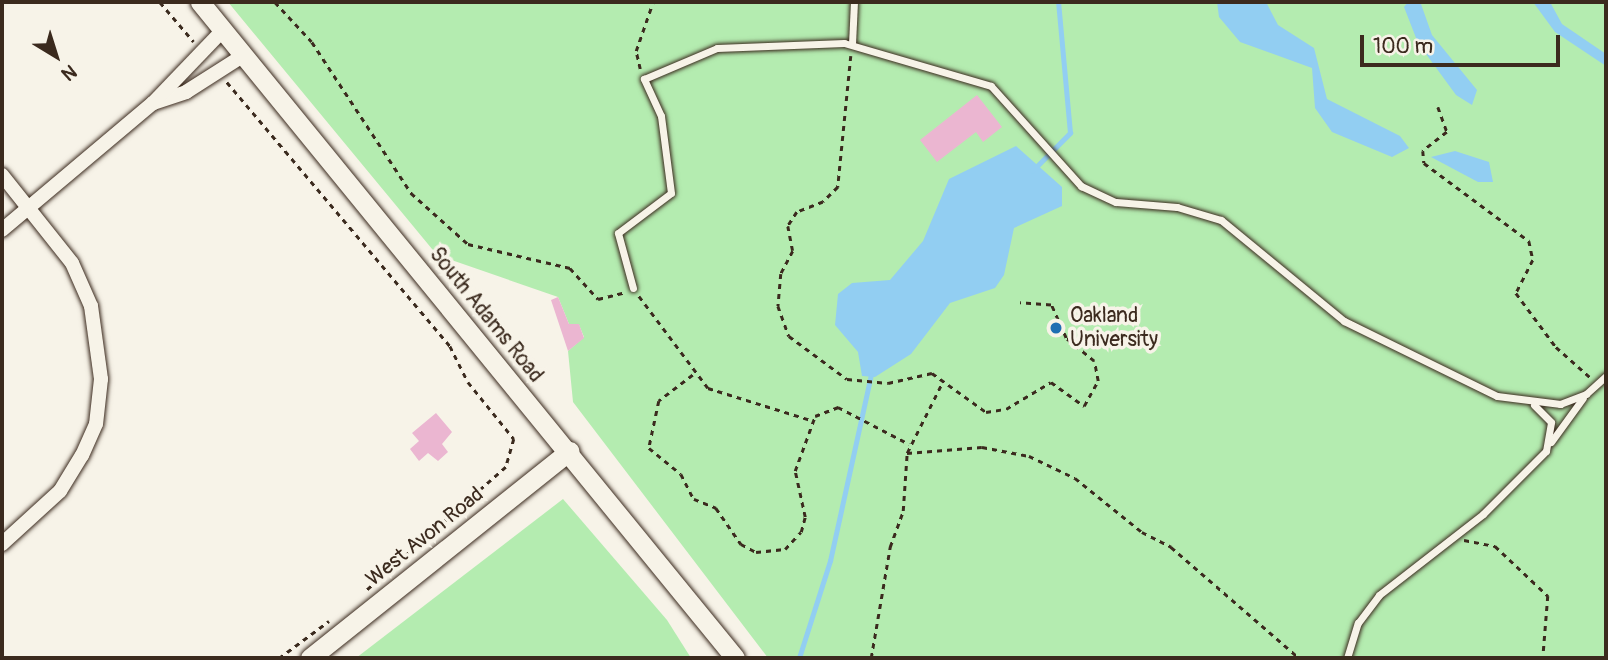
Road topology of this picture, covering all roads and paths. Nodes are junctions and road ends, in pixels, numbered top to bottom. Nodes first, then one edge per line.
1 (160, 2) edge
2 (200, 2) edge
3 (275, 2) edge
4 (653, 2) edge
5 (854, 2) edge
6 (223, 30) junction
7 (852, 44) junction
8 (200, 50) junction
9 (244, 55) junction
10 (219, 73) junction
11 (644, 79) junction
12 (153, 103) junction
13 (1438, 107) dead end
14 (2, 175) edge
15 (32, 206) junction
16 (2, 230) edge
17 (633, 288) junction
18 (1020, 303) dead end
19 (693, 375) junction
20 (1606, 376) edge
21 (944, 380) junction
22 (1598, 384) junction
23 (1586, 394) junction
24 (1533, 405) junction
25 (811, 420) junction
26 (1551, 442) junction
27 (909, 444) junction
28 (569, 451) junction
29 (907, 453) junction
30 (1454, 536) junction
31 (2, 544) edge
32 (364, 592) dead end
33 (334, 617) dead end
34 (279, 658) edge
35 (310, 658) edge
36 (735, 658) edge
37 (871, 658) edge
38 (1299, 658) edge
39 (1347, 658) edge
40 (1543, 658) edge

1 - 8 path
2 - 6 main road, South Adams Road
3 - 17 path
4 - 11 path
5 - 7 lane
6 - 8 street
6 - 9 main road, South Adams Road
7 - 11 lane
7 - 21 path
7 - 24 lane
8 - 12 street
9 - 10 street
9 - 28 main road, South Adams Road
10 - 12 street
10 - 32 path
11 - 17 lane
12 - 15 street
13 - 22 path
14 - 15 street
15 - 16 street
15 - 31 street
17 - 19 path
18 - 21 path
19 - 25 path
19 - 25 path
20 - 22 lane
21 - 27 path
22 - 23 lane
23 - 24 lane
23 - 26 lane
24 - 26 lane
25 - 27 path
26 - 30 lane
27 - 29 path
28 - 35 main road, West Avon Road
28 - 36 main road, South Adams Road
29 - 37 path
29 - 38 path
30 - 39 lane
30 - 40 path
33 - 34 path

